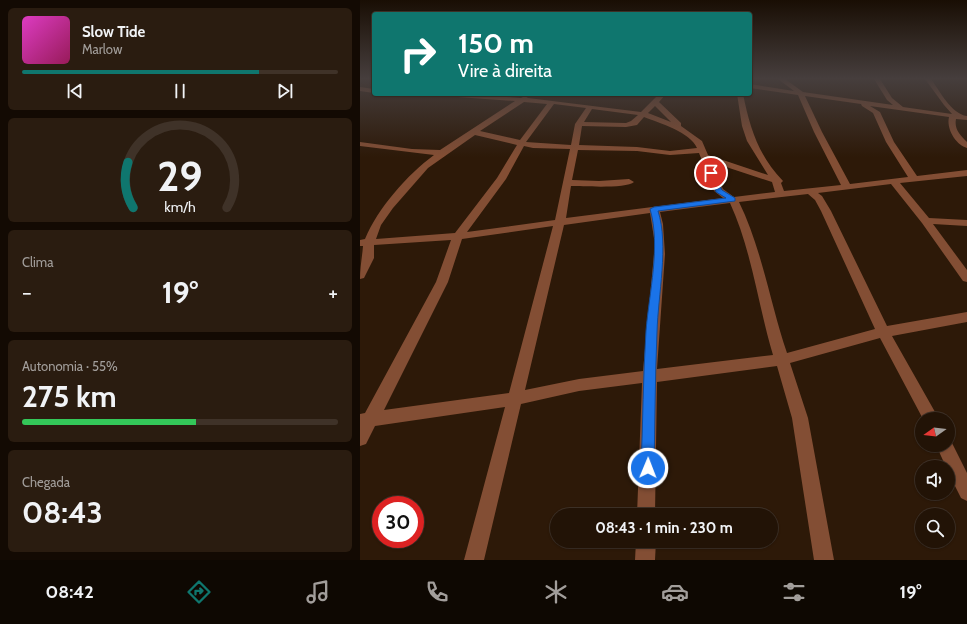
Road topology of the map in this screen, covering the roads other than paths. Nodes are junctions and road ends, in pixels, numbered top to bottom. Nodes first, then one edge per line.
1 (515, 105) edge
2 (550, 105) edge
3 (576, 105) edge
4 (652, 105) edge
5 (664, 105) edge
6 (742, 105) edge
7 (806, 105) edge
8 (866, 105) edge
9 (884, 105) edge
10 (894, 105) edge
11 (940, 105) edge
12 (947, 105) edge
13 (590, 107) junction
14 (877, 109) junction
15 (912, 110) junction
16 (644, 114) junction
17 (956, 116) junction
18 (967, 118) edge
19 (579, 124) junction
20 (684, 131) junction
21 (473, 132) junction
22 (360, 144) edge
23 (521, 144) junction
24 (967, 146) edge
25 (574, 147) junction
26 (412, 151) junction
27 (442, 153) junction
28 (704, 154) junction
29 (425, 166) junction
30 (964, 175) edge
31 (914, 179) junction
32 (776, 180) junction
33 (629, 182) dead end
34 (894, 182) junction
35 (567, 183) junction
36 (848, 187) junction
37 (804, 192) junction
38 (780, 194) junction
39 (733, 200) junction
40 (654, 209) junction
41 (560, 221) junction
42 (926, 221) junction
43 (967, 223) edge
44 (458, 236) junction
45 (364, 243) edge
46 (360, 275) edge
47 (967, 278) edge
48 (967, 317) edge
49 (883, 332) junction
50 (781, 360) junction
51 (650, 375) junction
52 (515, 399) junction
53 (927, 412) edge
54 (366, 420) edge
55 (360, 438) edge
56 (947, 452) edge
57 (967, 492) edge
58 (646, 508) edge
59 (646, 548) edge
60 (474, 560) edge
61 (645, 560) edge
62 (824, 560) edge

1 - 21 street
2 - 23 street
3 - 13 street
4 - 16 street
5 - 20 street
6 - 32 street
7 - 36 street
8 - 14 street
9 - 14 street
10 - 15 street
11 - 15 street
12 - 17 street
13 - 16 street
13 - 19 street
14 - 31 street
15 - 17 street
16 - 19 street
16 - 20 street
17 - 18 street
17 - 24 street
19 - 25 street
20 - 28 street
21 - 23 street
21 - 27 street
22 - 26 street
23 - 25 street
23 - 44 street
25 - 28 street
25 - 35 street
26 - 27 street
26 - 29 street
27 - 29 street
28 - 32 street
28 - 39 street
29 - 45 street
30 - 31 street
31 - 34 street
32 - 37 street
32 - 38 street
33 - 35 street
34 - 36 street
34 - 42 street
35 - 41 street
36 - 37 street
37 - 38 street
37 - 49 street
38 - 39 street
39 - 40 street
39 - 50 street
40 - 41 street
40 - 51 street
41 - 44 street
41 - 52 street
42 - 43 street
42 - 47 street
44 - 45 street
44 - 54 street
45 - 46 street
48 - 49 street
49 - 50 street
49 - 53 street
50 - 51 street
50 - 62 street
51 - 52 street
51 - 58 street
52 - 54 street
52 - 60 street
54 - 55 street
56 - 57 street
59 - 61 street

